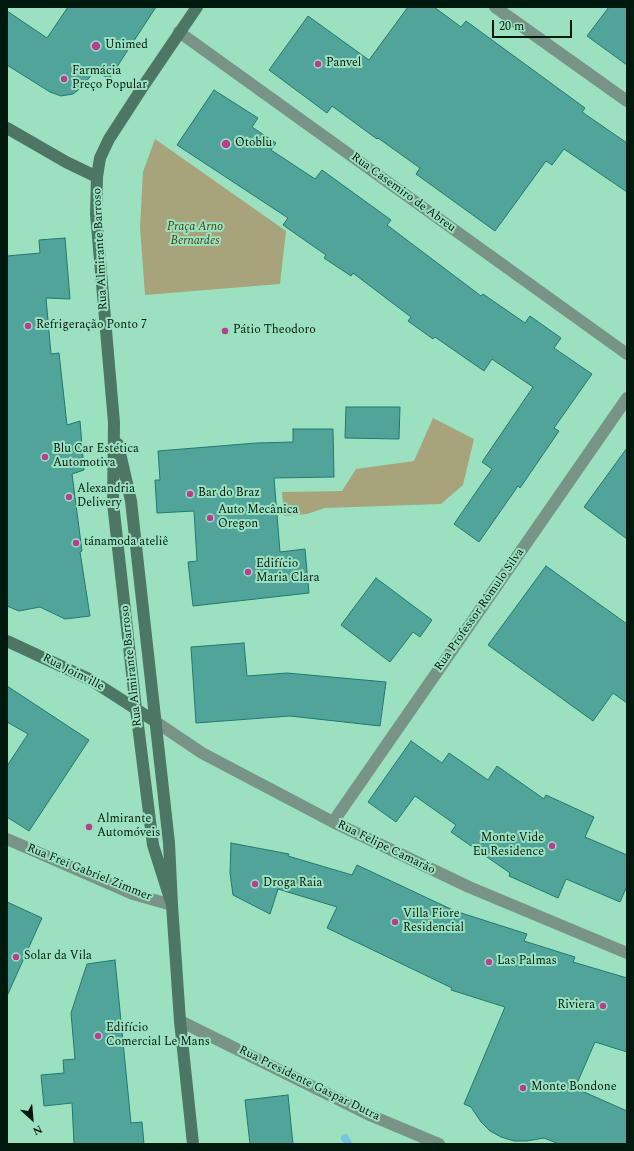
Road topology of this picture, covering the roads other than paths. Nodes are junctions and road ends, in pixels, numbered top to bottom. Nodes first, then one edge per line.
1 (197, 7) edge
2 (495, 7) edge
3 (179, 32) junction
4 (627, 101) edge
5 (7, 128) edge
6 (97, 177) junction
7 (627, 354) edge
8 (627, 398) edge
9 (114, 423) junction
10 (7, 641) edge
11 (136, 709) junction
12 (156, 722) junction
13 (333, 822) junction
14 (7, 839) edge
15 (172, 905) junction
16 (627, 953) edge
17 (180, 1021) junction
18 (193, 1144) edge
19 (439, 1144) edge

1 - 3 main road, Rua Almirante Barroso
2 - 4 street
3 - 6 main road, Rua Almirante Barroso
3 - 7 street, Rua Casemiro de Abreu
5 - 6 main road
6 - 9 main road, Rua Almirante Barroso
8 - 13 street, Rua Professor Rômulo Silva
9 - 11 main road, Rua Almirante Barroso
9 - 12 main road, Rua Almirante Barroso
10 - 11 main road, Rua Joinville
11 - 12 main road, Rua Joinville
11 - 15 main road, Rua Almirante Barroso
12 - 13 street, Rua Felipe Camarão
12 - 15 main road, Rua Almirante Barroso
13 - 16 street, Rua Felipe Camarão
14 - 15 street, Rua Frei Gabriel Zimmer
15 - 17 main road, Rua Almirante Barroso
17 - 18 main road, Rua Almirante Barroso
17 - 19 street, Rua Presidente Gaspar Dutra

